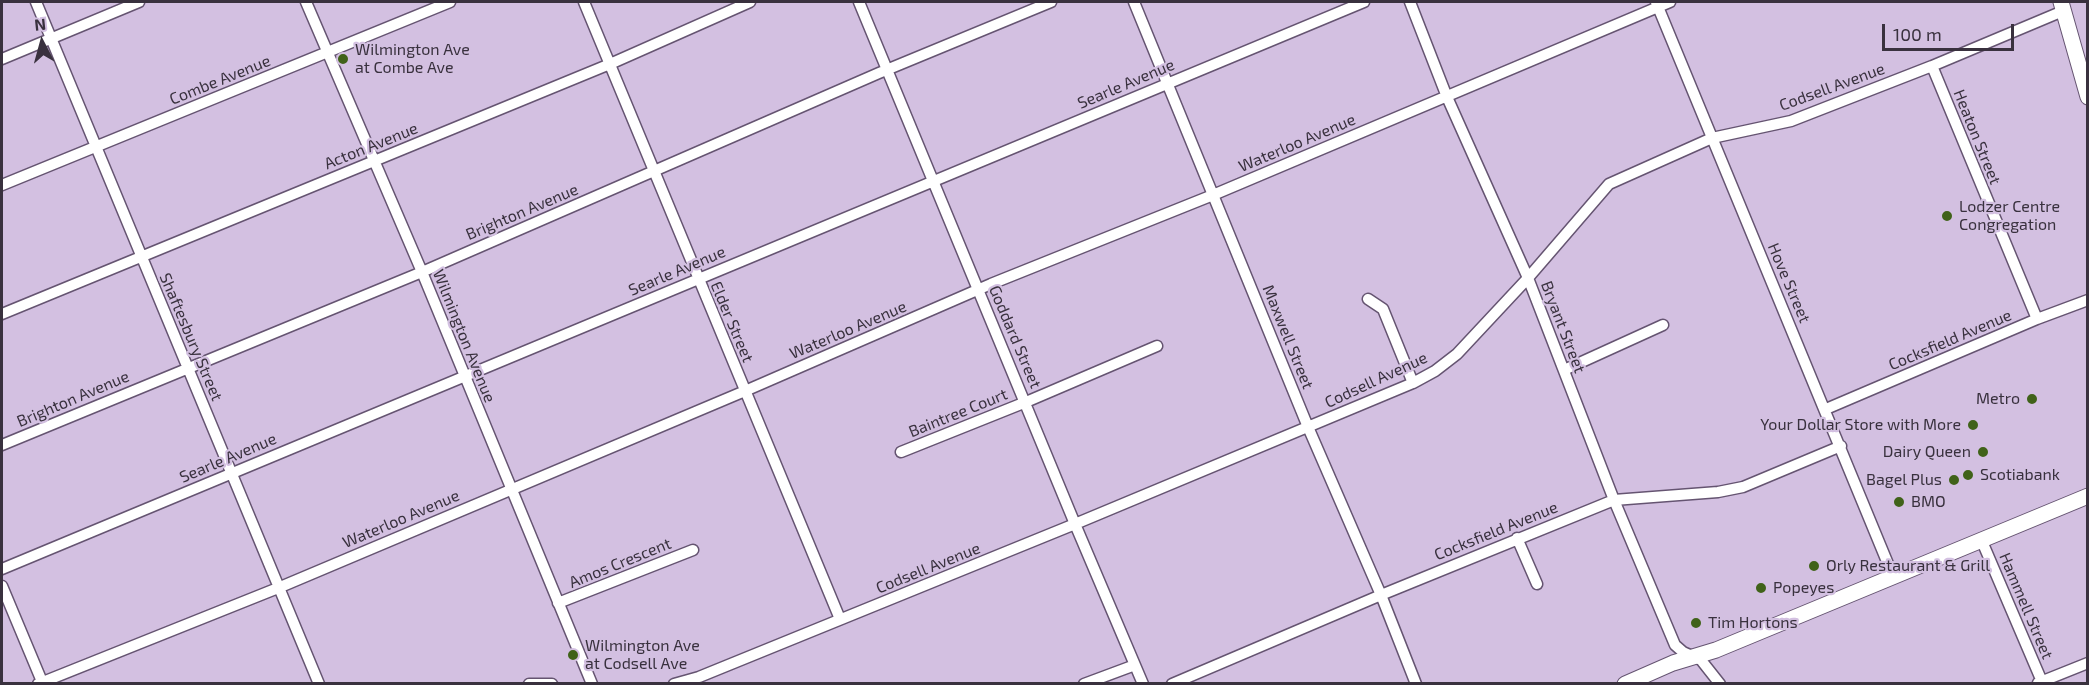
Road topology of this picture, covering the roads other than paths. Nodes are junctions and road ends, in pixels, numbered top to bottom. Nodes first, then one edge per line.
1 (36, 2) edge
2 (139, 2) edge
3 (306, 2) edge
4 (450, 2) edge
5 (584, 2) edge
6 (750, 2) edge
7 (859, 2) edge
8 (1051, 2) edge
9 (1134, 2) edge
10 (1364, 2) edge
11 (1410, 2) edge
12 (1670, 2) edge
13 (1657, 4) edge
14 (2062, 6) edge
15 (51, 38) junction
16 (327, 53) junction
17 (2, 59) edge
18 (610, 64) junction
19 (1932, 66) junction
20 (887, 70) junction
21 (1168, 83) junction
22 (1446, 97) junction
23 (2088, 97) edge
24 (1712, 138) junction
25 (96, 146) junction
26 (373, 161) junction
27 (654, 171) junction
28 (933, 181) junction
29 (2, 185) edge
30 (1214, 195) junction
31 (141, 257) junction
32 (422, 272) junction
33 (1528, 278) junction
34 (698, 279) junction
35 (979, 290) junction
36 (1368, 299) dead end
37 (2088, 300) edge
38 (2, 314) edge
39 (2037, 319) junction
40 (1663, 325) dead end
41 (1157, 346) dead end
42 (188, 367) junction
43 (1564, 370) junction
44 (465, 376) junction
45 (1413, 383) junction
46 (745, 391) junction
47 (1026, 402) junction
48 (1826, 409) junction
49 (1308, 427) junction
50 (2, 445) edge
51 (1841, 446) junction
52 (901, 452) dead end
53 (231, 473) junction
54 (511, 488) junction
55 (2088, 496) edge
56 (1614, 500) junction
57 (1075, 525) junction
58 (1517, 538) junction
59 (1981, 540) junction
60 (693, 550) dead end
61 (2, 569) edge
62 (1893, 576) junction
63 (1537, 584) dead end
64 (2, 586) edge
65 (278, 588) junction
66 (1381, 595) junction
67 (558, 603) junction
68 (840, 619) junction
69 (1693, 657) junction
70 (2088, 663) edge
71 (1135, 665) junction
72 (41, 683) edge
73 (2041, 683) edge
74 (319, 684) edge
75 (529, 684) edge
76 (552, 684) edge
77 (592, 684) edge
78 (674, 684) edge
79 (1084, 684) edge
80 (1143, 684) edge
81 (1172, 684) edge
82 (1416, 684) edge
83 (1624, 684) edge
84 (1720, 684) edge

1 - 15 street, Shaftesbury Street
2 - 15 street
3 - 16 street, Wilmington Avenue
4 - 16 street, Combe Avenue
5 - 18 street, Elder Street
6 - 18 street, Acton Avenue
7 - 20 street, Goddard Street
8 - 20 street, Brighton Avenue
9 - 21 street, Maxwell Street
10 - 21 street, Searle Avenue
11 - 22 street, Bryant Street
12 - 13 street, Waterloo Avenue
13 - 22 street, Waterloo Avenue
13 - 24 street, Hove Street
14 - 19 street, Codsell Avenue
14 - 23 main road
15 - 17 street
15 - 25 street, Shaftesbury Street
16 - 25 street, Combe Avenue
16 - 26 street, Wilmington Avenue
18 - 26 street, Acton Avenue
18 - 27 street, Elder Street
19 - 24 street, Codsell Avenue
19 - 39 street, Heaton Street
20 - 27 street, Brighton Avenue
20 - 28 street, Goddard Street
21 - 28 street, Searle Avenue
21 - 30 street, Maxwell Street
22 - 30 street, Waterloo Avenue
22 - 33 street, Bryant Street
24 - 33 street, Codsell Avenue
24 - 48 street, Hove Street
25 - 29 street, Combe Avenue
25 - 31 street, Shaftesbury Street
26 - 31 street, Acton Avenue
26 - 32 street, Wilmington Avenue
27 - 32 street, Brighton Avenue
27 - 34 street, Elder Street
28 - 34 street, Searle Avenue
28 - 35 street, Goddard Street
30 - 35 street, Waterloo Avenue
30 - 49 street, Maxwell Street
31 - 38 street, Acton Avenue
31 - 42 street, Shaftesbury Street
32 - 42 street, Brighton Avenue
32 - 44 street, Wilmington Avenue
33 - 43 street, Bryant Street
33 - 45 street, Codsell Avenue
34 - 44 street, Searle Avenue
34 - 46 street, Elder Street
35 - 46 street, Waterloo Avenue
35 - 47 street, Goddard Street
36 - 45 street
37 - 39 street, Cocksfield Avenue
39 - 48 street, Cocksfield Avenue
40 - 43 street
41 - 47 street, Baintree Court
42 - 50 street, Brighton Avenue
42 - 53 street, Shaftesbury Street
43 - 56 street, Bryant Street
44 - 53 street, Searle Avenue
44 - 54 street, Wilmington Avenue
45 - 49 street, Codsell Avenue
46 - 54 street, Waterloo Avenue
46 - 68 street, Elder Street
47 - 52 street, Baintree Court
47 - 57 street, Goddard Street
48 - 51 street, Hove Street
49 - 57 street, Codsell Avenue
49 - 66 street, Maxwell Street
51 - 56 street, Cocksfield Avenue
51 - 62 street, Hove Street
53 - 61 street, Searle Avenue
53 - 65 street, Shaftesbury Street
54 - 65 street, Waterloo Avenue
54 - 67 street, Wilmington Avenue
55 - 59 main road
56 - 58 street, Cocksfield Avenue
56 - 69 street, Bryant Street
57 - 68 street, Codsell Avenue
57 - 71 street, Goddard Street
58 - 63 street
58 - 66 street, Cocksfield Avenue
59 - 62 main road
59 - 73 street, Hammell Street
60 - 67 street, Amos Crescent
62 - 69 main road
64 - 72 street
65 - 72 street, Waterloo Avenue
65 - 74 street, Shaftesbury Street
66 - 81 street, Cocksfield Avenue
66 - 82 street, Maxwell Street
67 - 77 street, Wilmington Avenue
68 - 78 street, Codsell Avenue
69 - 83 main road
69 - 84 street, Bryant Street
70 - 73 street
71 - 79 street
71 - 80 street, Goddard Street
75 - 76 street

